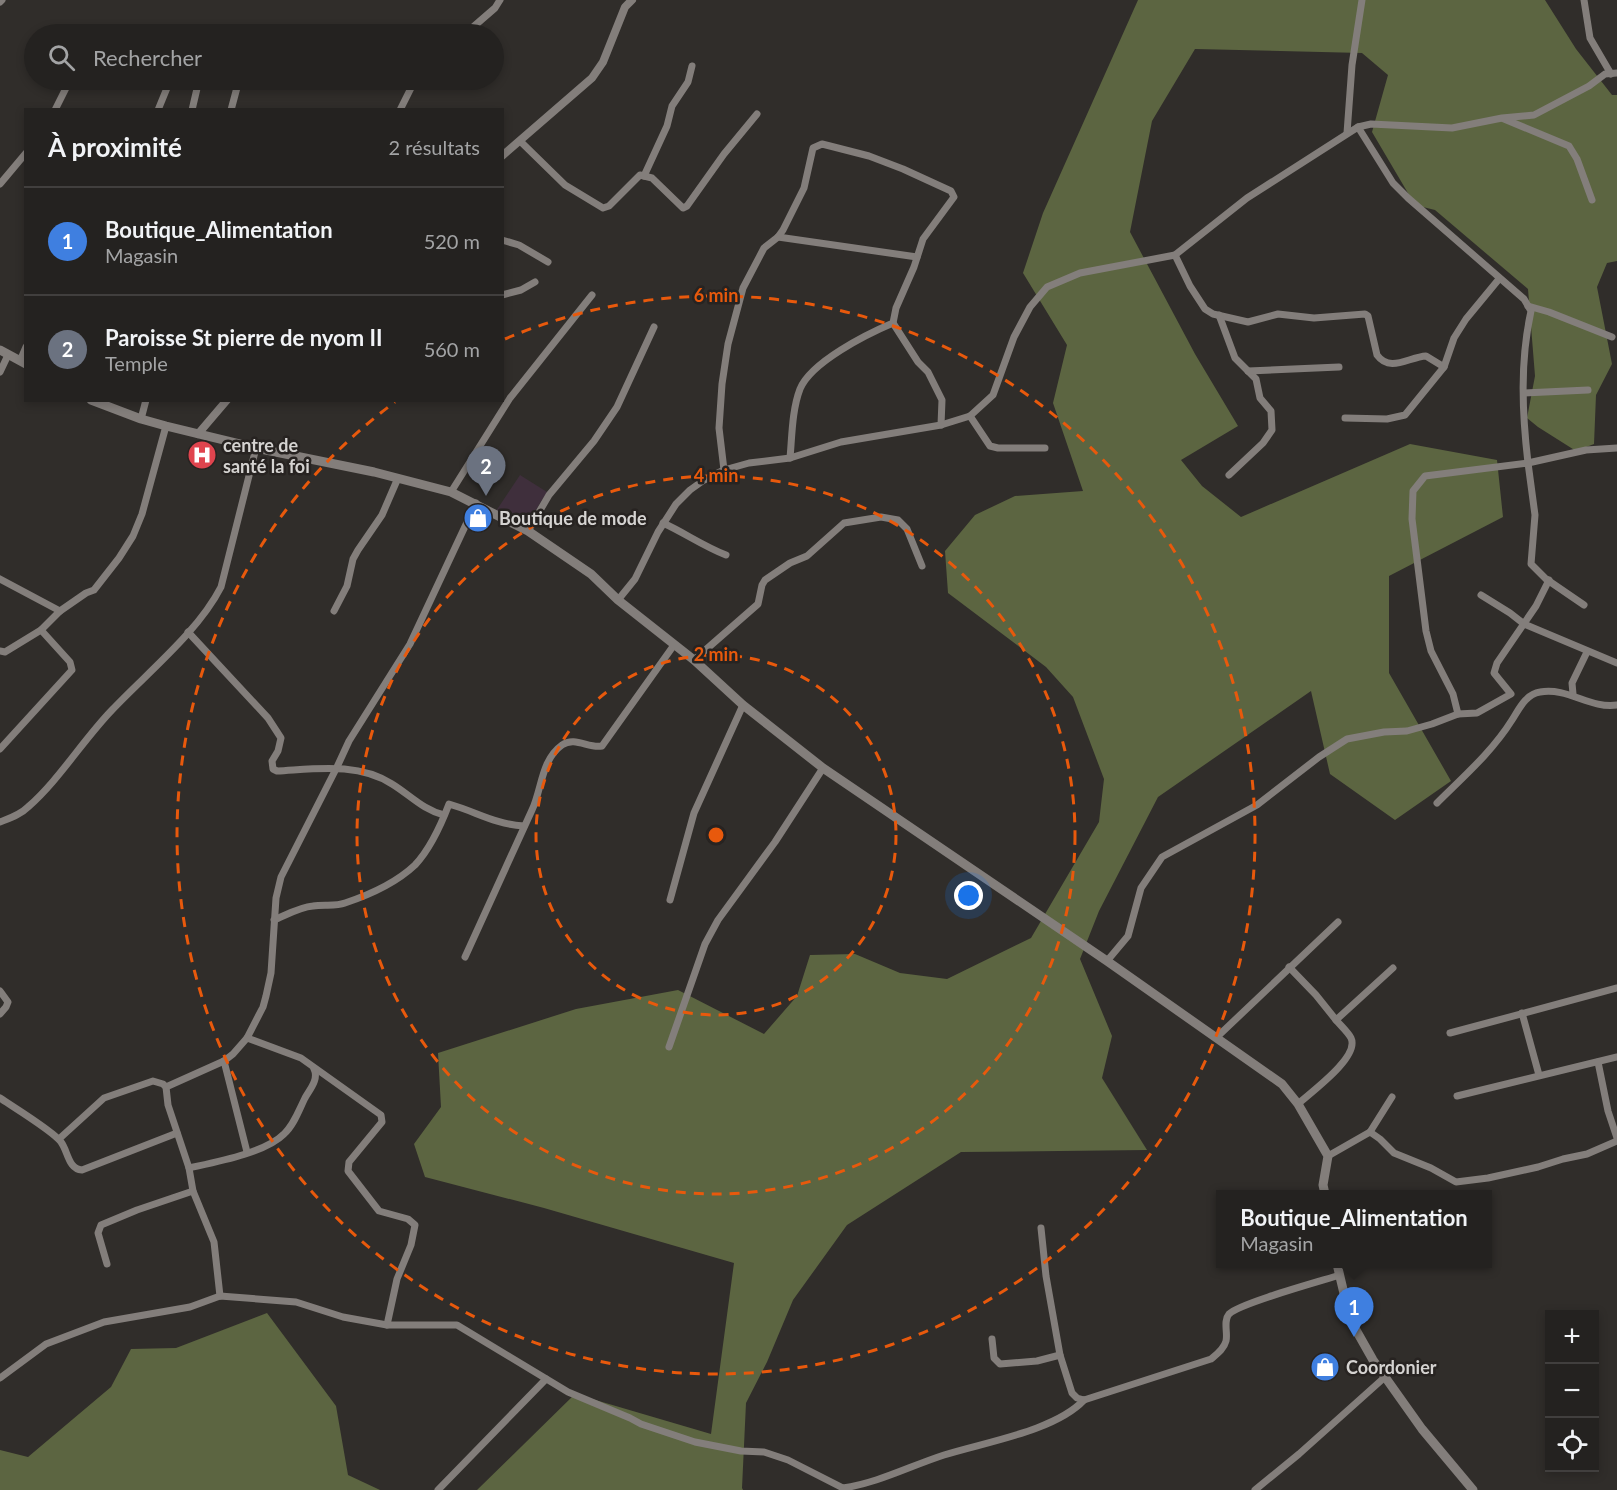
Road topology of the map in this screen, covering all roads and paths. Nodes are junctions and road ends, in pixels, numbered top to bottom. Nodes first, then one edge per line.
1 (501, 0) edge
2 (632, 0) edge
3 (1362, 0) edge
4 (1584, 0) edge
5 (477, 24) edge
6 (692, 66) dead end
7 (1614, 73) edge
8 (65, 90) edge
9 (166, 90) edge
10 (197, 90) edge
11 (236, 90) edge
12 (410, 90) edge
13 (56, 108) edge
14 (159, 108) edge
15 (192, 108) edge
16 (232, 108) edge
17 (401, 108) edge
18 (757, 114) dead end
19 (1502, 118) junction
20 (1358, 127) junction
21 (1347, 134) junction
22 (520, 141) junction
23 (504, 154) edge
24 (24, 155) edge
25 (644, 176) junction
26 (0, 184) edge
27 (1592, 200) dead end
28 (778, 237) junction
29 (504, 241) edge
30 (1175, 255) junction
31 (917, 257) junction
32 (548, 262) dead end
33 (1499, 279) junction
34 (535, 282) dead end
35 (504, 294) edge
36 (592, 295) dead end
37 (1528, 306) junction
38 (1219, 315) junction
39 (894, 323) junction
40 (654, 327) dead end
41 (1612, 337) dead end
42 (4, 353) edge
43 (23, 362) edge
44 (1444, 367) junction
45 (1339, 368) dead end
46 (1248, 371) junction
47 (0, 372) edge
48 (1588, 390) dead end
49 (1524, 393) junction
50 (96, 402) edge
51 (145, 402) edge
52 (225, 402) edge
53 (970, 416) junction
54 (1345, 418) dead end
55 (141, 419) junction
56 (941, 425) junction
57 (166, 426) junction
58 (198, 434) junction
59 (256, 448) junction
60 (1045, 448) dead end
61 (1617, 448) edge
62 (790, 458) junction
63 (1528, 463) junction
64 (724, 470) junction
65 (1229, 475) dead end
66 (398, 477) junction
67 (451, 492) junction
68 (477, 503) junction
69 (663, 523) junction
70 (528, 531) junction
71 (726, 555) dead end
72 (922, 566) dead end
73 (0, 579) edge
74 (1549, 580) junction
75 (1481, 595) dead end
76 (618, 600) junction
77 (1584, 605) dead end
78 (60, 611) junction
79 (334, 611) dead end
80 (1524, 624) junction
81 (40, 630) junction
82 (188, 632) junction
83 (674, 645) junction
84 (1, 652) edge
85 (1587, 652) junction
86 (694, 660) junction
87 (1617, 663) edge
88 (1573, 694) junction
89 (743, 705) junction
90 (1617, 705) edge
91 (1458, 714) junction
92 (0, 748) edge
93 (337, 767) junction
94 (823, 768) junction
95 (1437, 803) dead end
96 (444, 815) junction
97 (0, 822) edge
98 (525, 826) junction
99 (670, 900) dead end
100 (274, 920) junction
101 (1338, 922) dead end
102 (465, 957) dead end
103 (1107, 961) junction
104 (1289, 967) junction
105 (1393, 968) dead end
106 (1617, 988) edge
107 (0, 992) edge
108 (1522, 1013) junction
109 (0, 1014) edge
110 (1336, 1020) junction
111 (1450, 1033) dead end
112 (1217, 1037) junction
113 (247, 1038) junction
114 (669, 1047) dead end
115 (1617, 1057) edge
116 (224, 1061) junction
117 (1598, 1062) junction
118 (314, 1069) junction
119 (1539, 1075) junction
120 (166, 1087) junction
121 (1457, 1096) dead end
122 (1392, 1097) dead end
123 (0, 1098) edge
124 (1298, 1104) junction
125 (1370, 1132) junction
126 (177, 1133) junction
127 (59, 1139) junction
128 (1617, 1139) edge
129 (247, 1152) junction
130 (1328, 1156) junction
131 (189, 1168) junction
132 (1324, 1190) edge
133 (193, 1191) junction
134 (1041, 1228) dead end
135 (107, 1264) dead end
136 (1338, 1268) edge
137 (1340, 1275) junction
138 (220, 1296) junction
139 (387, 1324) junction
140 (992, 1339) dead end
141 (1059, 1356) junction
142 (0, 1377) edge
143 (1385, 1377) junction
144 (546, 1379) junction
145 (1084, 1400) junction
146 (845, 1489) edge
147 (438, 1490) edge
148 (1255, 1490) edge
149 (1473, 1490) edge

1 - 5 street
2 - 22 street
3 - 21 street
4 - 7 street
6 - 25 street
7 - 19 street
8 - 13 street
9 - 14 street
10 - 15 street
11 - 16 street
12 - 17 street
18 - 25 street
19 - 20 street
19 - 27 street
20 - 21 street
20 - 33 street
21 - 30 street
22 - 23 street
22 - 25 street
24 - 26 street
28 - 31 street
28 - 31 street
28 - 64 street
29 - 32 street
30 - 38 street
30 - 53 street
31 - 39 street
33 - 37 street
33 - 44 street
34 - 35 street
36 - 67 street
37 - 41 street
37 - 49 street
38 - 44 street
38 - 46 street
39 - 56 street
39 - 62 street
40 - 70 street
42 - 43 main road
42 - 47 street
44 - 54 street
45 - 46 street
46 - 65 street
48 - 49 street
49 - 63 street
50 - 55 main road
51 - 55 street
52 - 58 street
53 - 56 street
53 - 60 street
55 - 57 main road
56 - 62 street
57 - 58 main road
57 - 78 street
58 - 59 main road
59 - 66 main road
59 - 82 street
61 - 63 street
62 - 64 street
63 - 74 street
63 - 91 street
64 - 69 street
66 - 67 main road
66 - 79 street
67 - 68 main road
68 - 70 main road
68 - 93 street
69 - 71 street
69 - 76 street
70 - 76 main road
72 - 86 street
73 - 78 street
74 - 77 street
74 - 80 street
75 - 80 street
76 - 83 main road
78 - 81 street
80 - 85 street
80 - 91 street
81 - 84 street
81 - 92 street
82 - 93 street
82 - 97 street
83 - 86 main road
83 - 98 street
85 - 87 street
85 - 88 street
86 - 89 main road
88 - 90 street
88 - 95 street
89 - 94 main road
89 - 99 street
91 - 103 street
93 - 96 street
93 - 100 street
94 - 103 main road
94 - 114 street
96 - 98 street
96 - 100 street
98 - 102 street
100 - 113 street
101 - 104 street
103 - 112 main road
104 - 110 street
104 - 112 street
105 - 110 street
106 - 108 street
107 - 109 street
108 - 111 street
108 - 119 street
110 - 124 street
112 - 124 main road
113 - 116 street
113 - 118 street
115 - 117 street
116 - 120 street
116 - 129 street
117 - 119 street
117 - 128 street
118 - 129 street
118 - 139 street
119 - 121 street
120 - 126 street
120 - 127 street
122 - 125 street
123 - 127 street
124 - 130 main road
125 - 128 street
125 - 130 street
126 - 127 street
126 - 131 street
129 - 131 street
130 - 132 main road
131 - 133 street
133 - 135 street
133 - 138 street
134 - 141 street
136 - 137 main road
137 - 143 main road
137 - 145 street
138 - 139 street
138 - 142 street
139 - 144 street
140 - 141 street
141 - 145 street
143 - 148 street
143 - 149 main road
144 - 146 street
144 - 147 street
145 - 146 street

